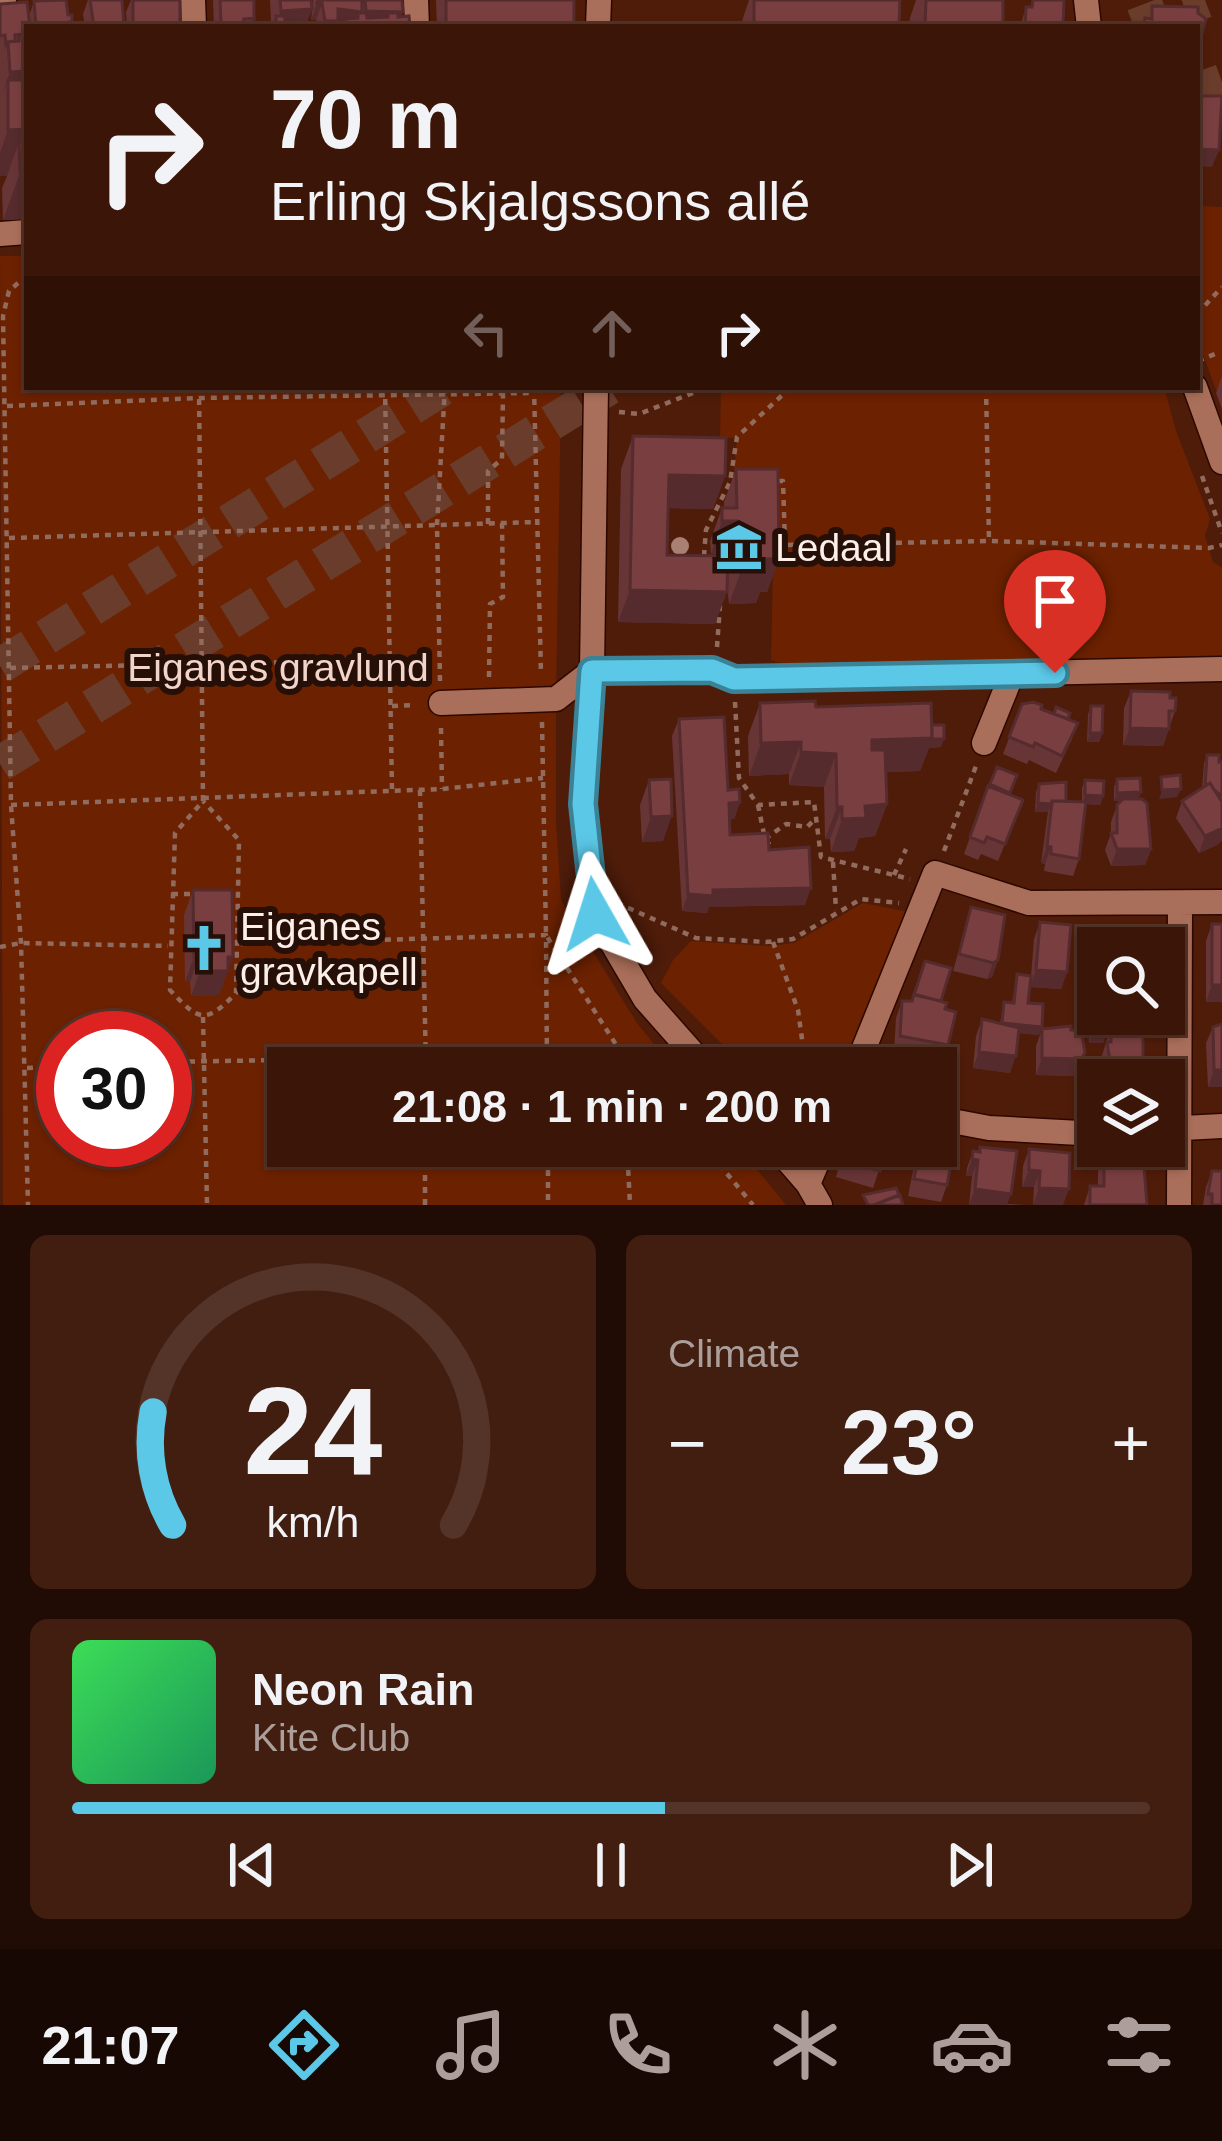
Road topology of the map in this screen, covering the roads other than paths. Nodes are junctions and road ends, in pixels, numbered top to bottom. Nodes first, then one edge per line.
1 (1196, 390) edge
2 (595, 399) edge
3 (1222, 462) edge
4 (1222, 669) edge
5 (592, 671) junction
6 (1012, 674) junction
7 (441, 703) road end
8 (984, 743) road end
9 (1222, 902) edge
10 (1180, 904) junction
11 (687, 1047) edge
12 (865, 1047) edge
13 (1174, 1059) edge
14 (957, 1122) edge
15 (1222, 1126) edge
16 (1185, 1127) edge
17 (1077, 1133) edge
18 (792, 1167) edge
19 (1175, 1167) edge
20 (814, 1195) edge
21 (1179, 1205) edge

1 - 3 street
2 - 5 street
4 - 6 street
5 - 6 street
5 - 7 street
5 - 11 street
6 - 8 street
9 - 10 street
10 - 12 street
10 - 13 street
14 - 17 street
15 - 16 street
18 - 20 street
19 - 21 street

